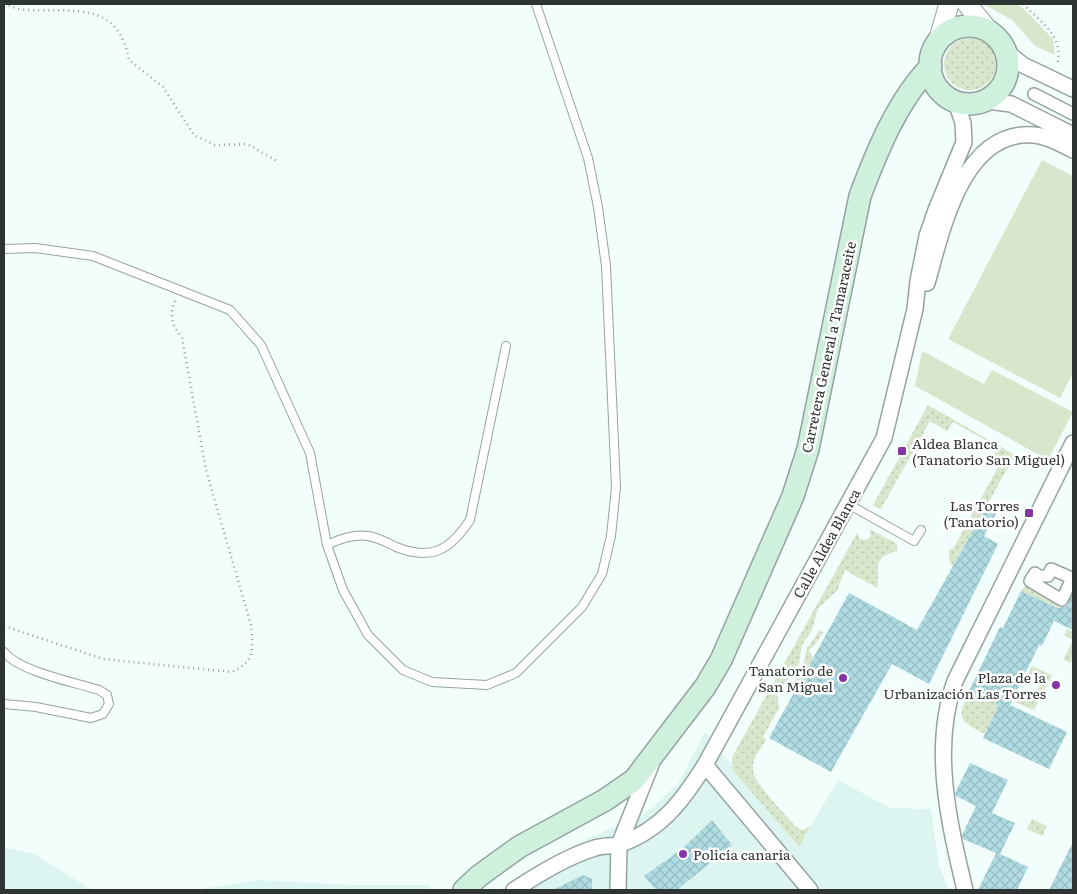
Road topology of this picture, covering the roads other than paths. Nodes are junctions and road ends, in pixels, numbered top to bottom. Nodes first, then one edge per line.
1 (536, 4) edge
2 (948, 4) edge
3 (967, 4) edge
4 (989, 31) junction
5 (938, 42) junction
6 (1005, 51) junction
7 (931, 66) junction
8 (1073, 89) edge
9 (1034, 94) dead end
10 (987, 101) junction
11 (956, 102) junction
12 (1073, 114) edge
13 (893, 123) junction
14 (1073, 135) edge
15 (1073, 150) edge
16 (4, 249) edge
17 (915, 309) junction
18 (506, 346) dead end
19 (1073, 443) edge
20 (1067, 470) edge
21 (848, 504) junction
22 (921, 530) dead end
23 (327, 544) junction
24 (4, 652) edge
25 (4, 704) edge
26 (655, 753) junction
27 (705, 765) junction
28 (761, 832) junction
29 (620, 845) junction
30 (758, 847) dead end
31 (464, 890) edge
32 (514, 890) edge
33 (618, 890) edge
34 (810, 890) edge
35 (965, 890) edge

1 - 23 lane
2 - 5 street
3 - 4 street
4 - 5 main road
4 - 6 main road
5 - 7 main road
6 - 8 street
6 - 10 main road
7 - 11 main road
7 - 13 main road, Carretera General a Tamaraceite
9 - 12 street
10 - 11 main road
10 - 14 street
11 - 13 main road, Carretera General a Tamaraceite
11 - 17 street, Calle Aldea Blanca
13 - 26 main road, Carretera General a Tamaraceite
15 - 17 street, Calle Aldea Blanca
16 - 23 lane
17 - 21 street, Calle Aldea Blanca
18 - 23 lane
19 - 20 street
20 - 35 street
21 - 22 lane
21 - 27 street, Calle Aldea Blanca
24 - 25 lane
26 - 29 street
26 - 31 main road, Carretera General a Tamaraceite
27 - 28 street
27 - 29 street, Calle Aldea Blanca
28 - 30 street
28 - 34 street
29 - 32 street
29 - 33 street

